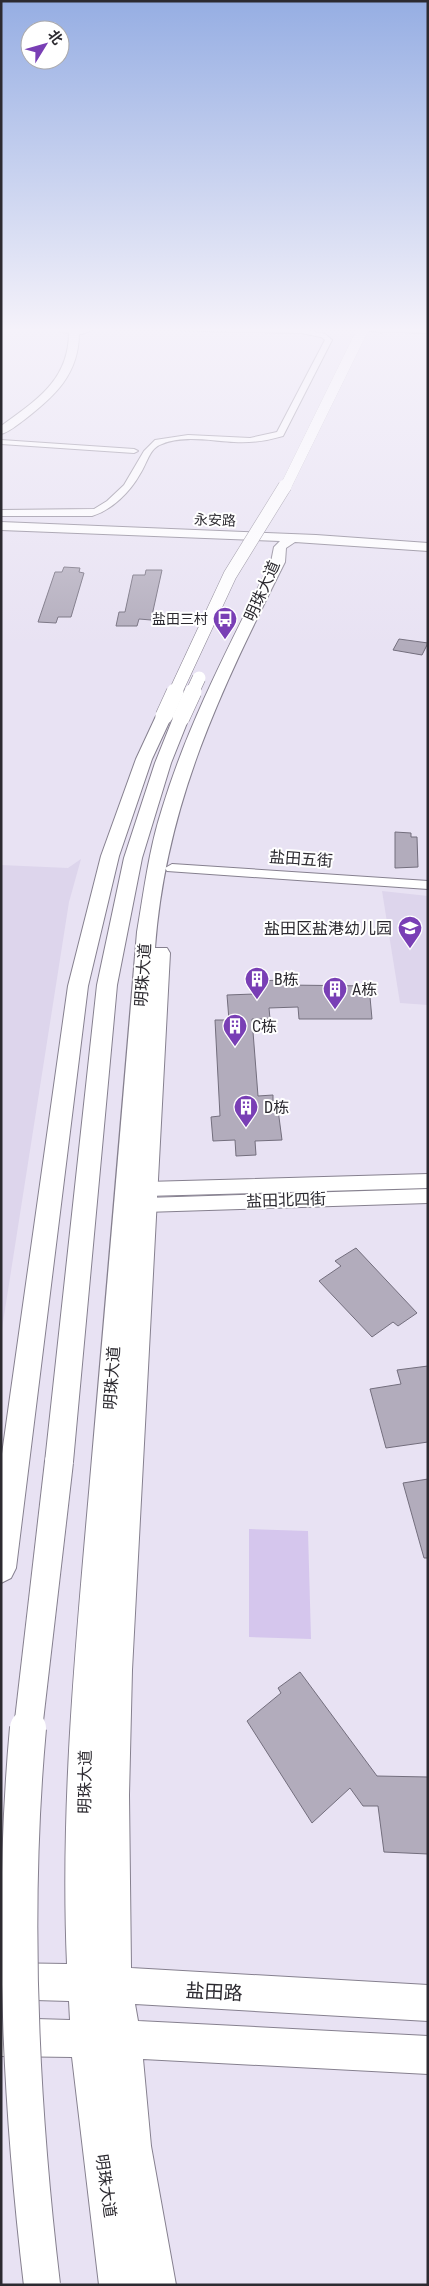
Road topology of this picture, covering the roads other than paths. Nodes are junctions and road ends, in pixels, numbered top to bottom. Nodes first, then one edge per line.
1 (280, 434) edge
2 (315, 434) edge
3 (322, 434) edge
4 (1, 442) edge
5 (134, 451) dead end
6 (1, 513) edge
7 (1, 526) edge
8 (1, 536) edge
9 (289, 544) junction
10 (428, 547) edge
11 (428, 555) edge
12 (239, 585) dead end
13 (204, 665) dead end
14 (172, 717) junction
15 (172, 868) junction
16 (428, 885) edge
17 (428, 1181) edge
18 (428, 1196) edge
19 (145, 1197) junction
20 (1, 1568) edge
21 (1, 1981) edge
22 (100, 1985) junction
23 (428, 2003) edge
24 (1, 2037) edge
25 (106, 2039) junction
26 (428, 2055) edge
27 (42, 2285) edge
28 (120, 2285) edge
29 (155, 2285) edge

1 - 6 street
2 - 14 street, 明珠大道, bridge
3 - 12 street, 明珠大道
4 - 5 street
7 - 9 street, 永安路
8 - 9 street, 永安路
9 - 10 street, 永安路
9 - 11 street, 永安路
9 - 15 street, 明珠大道
9 - 22 street, 明珠大道
13 - 14 street, 明珠大道, bridge
14 - 20 street, 明珠大道
14 - 27 street, 明珠大道, bridge
15 - 16 street, 盐田五街
15 - 19 street, 明珠大道
17 - 19 street, 盐田北四街
18 - 19 street, 盐田北四街
19 - 22 street, 明珠大道
21 - 22 street, 盐田路
22 - 23 street, 盐田路
22 - 25 street, 明珠大道
24 - 25 street
25 - 26 street
25 - 28 street, 明珠大道
25 - 29 street, 明珠大道

